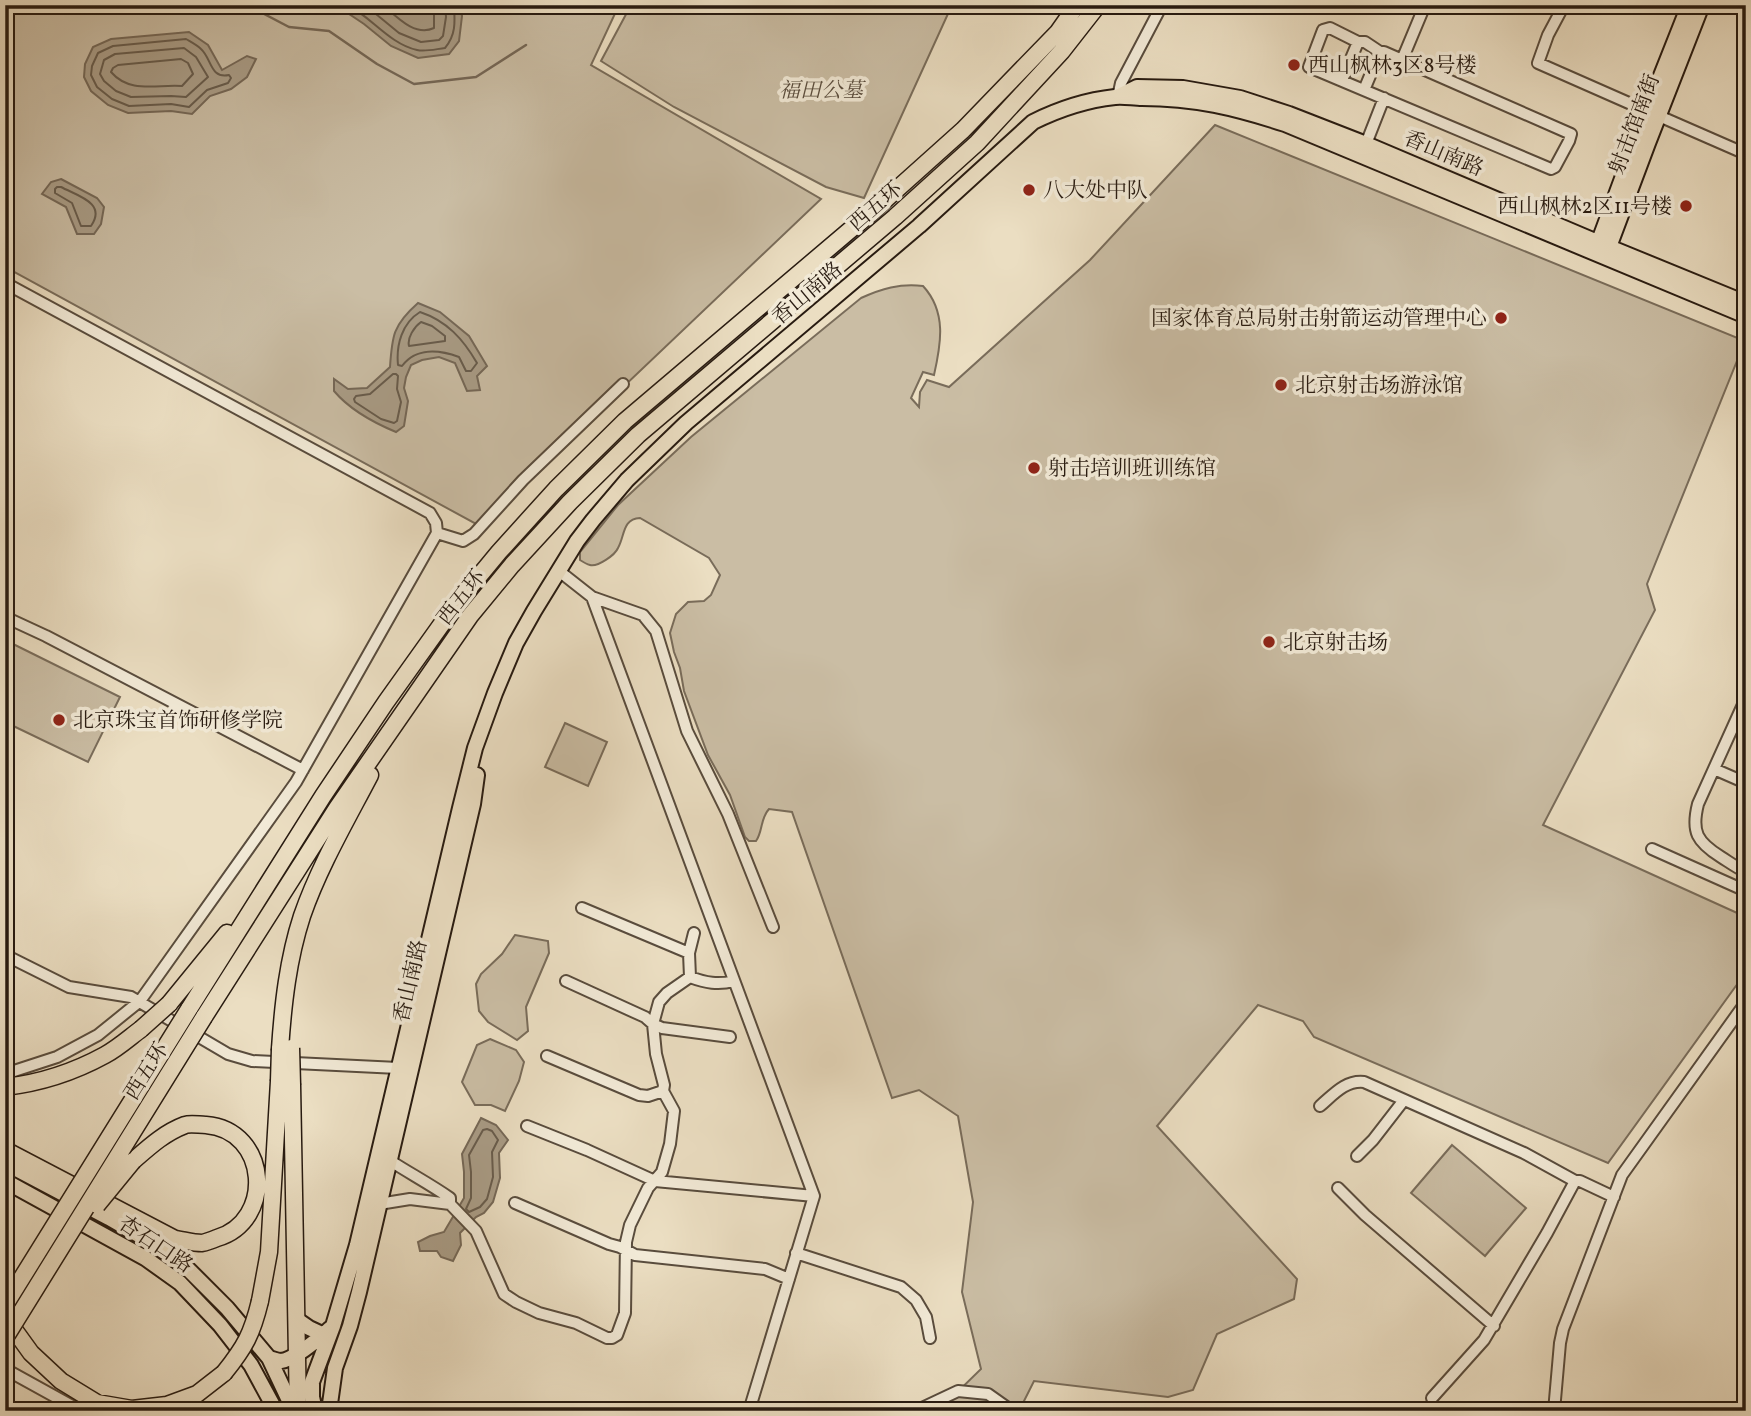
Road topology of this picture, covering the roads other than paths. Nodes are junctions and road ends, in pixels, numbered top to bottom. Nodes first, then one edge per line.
1 (1069, 5) edge
2 (1077, 5) edge
3 (1098, 5) edge
4 (1162, 5) edge
5 (1425, 5) edge
6 (1564, 5) edge
7 (1689, 5) edge
8 (1702, 5) edge
9 (1058, 32) junction
10 (1358, 42) junction
11 (1380, 52) junction
12 (1402, 60) junction
13 (1342, 80) junction
14 (1364, 90) junction
15 (1118, 96) junction
16 (1384, 98) junction
17 (1653, 114) junction
18 (1366, 144) junction
19 (1746, 154) edge
20 (1602, 250) junction
21 (5, 283) edge
22 (1746, 303) edge
23 (1746, 316) edge
24 (623, 384) dead end
25 (437, 533) junction
26 (559, 571) junction
27 (592, 597) junction
28 (5, 617) edge
29 (1746, 698) edge
30 (402, 714) junction
31 (1714, 769) junction
32 (303, 770) junction
33 (1746, 783) edge
34 (1652, 849) dead end
35 (1746, 872) edge
36 (268, 882) junction
37 (1746, 891) edge
38 (582, 908) dead end
39 (773, 928) dead end
40 (694, 933) dead end
41 (689, 953) junction
42 (5, 955) edge
43 (690, 976) junction
44 (566, 981) dead end
45 (734, 981) junction
46 (139, 1001) junction
47 (1746, 1002) edge
48 (653, 1024) junction
49 (730, 1037) dead end
50 (547, 1056) dead end
51 (398, 1068) junction
52 (5, 1072) edge
53 (285, 1083) junction
54 (5, 1087) edge
55 (663, 1091) junction
56 (1404, 1100) junction
57 (1320, 1106) dead end
58 (527, 1126) dead end
59 (5, 1150) edge
60 (1357, 1156) dead end
61 (390, 1160) junction
62 (5, 1163) edge
63 (5, 1181) edge
64 (655, 1181) junction
65 (1575, 1181) junction
66 (1338, 1188) dead end
67 (814, 1196) junction
68 (1614, 1197) junction
69 (515, 1203) dead end
70 (379, 1204) junction
71 (453, 1206) junction
72 (627, 1251) junction
73 (796, 1253) junction
74 (54, 1259) junction
75 (789, 1279) junction
76 (346, 1285) junction
77 (5, 1305) edge
78 (5, 1317) edge
79 (296, 1319) junction
80 (1494, 1326) junction
81 (328, 1330) junction
82 (5, 1338) edge
83 (930, 1338) dead end
84 (297, 1353) junction
85 (269, 1358) junction
86 (5, 1369) edge
87 (1432, 1398) dead end
88 (81, 1411) edge
89 (276, 1411) edge
90 (296, 1411) edge
91 (315, 1411) edge
92 (327, 1411) edge
93 (749, 1411) edge
94 (920, 1411) edge
95 (1012, 1411) edge
96 (1554, 1411) edge

1 - 9 highway
2 - 9 highway, 西五环
3 - 30 highway, 西五环
4 - 15 street
5 - 12 street
6 - 17 street
7 - 17 main road, 射击馆南街
8 - 17 main road, 射击馆南街
9 - 36 highway, 西五环
10 - 11 street
10 - 13 street
10 - 13 street
11 - 12 street
11 - 14 street
12 - 16 street
13 - 14 street
14 - 16 street
15 - 18 main road, 香山南路
15 - 20 main road, 香山南路
15 - 26 main road, 香山南路
16 - 18 street
17 - 19 street
17 - 20 main road, 射击馆南街
18 - 20 main road, 香山南路
20 - 22 main road, 香山南路
20 - 23 main road, 香山南路
21 - 25 street
24 - 25 street
25 - 32 street
26 - 27 street
26 - 51 main road, 香山南路
26 - 61 main road, 香山南路
27 - 39 street
27 - 45 street
28 - 32 street
29 - 31 street
30 - 53 highway, bridge
30 - 74 highway, 西五环, bridge
31 - 33 street
31 - 35 street
32 - 46 street
34 - 37 street
36 - 54 highway, bridge
36 - 77 highway, 西五环, bridge
38 - 41 street
40 - 41 street
41 - 43 street
42 - 46 street
43 - 45 street
43 - 48 street
44 - 48 street
45 - 67 street
46 - 51 street
46 - 52 street
47 - 68 street
48 - 49 street
48 - 55 street
50 - 55 street
51 - 76 main road, 香山南路
53 - 78 highway, bridge
53 - 79 highway
55 - 64 street
56 - 57 street
56 - 60 street
56 - 65 street
58 - 64 street
59 - 74 highway, bridge
61 - 70 main road, 香山南路
61 - 71 street
62 - 85 main road, 杏石口路
63 - 89 main road, 杏石口路
64 - 67 street
64 - 72 street
65 - 68 street
65 - 80 street
66 - 80 street
67 - 73 street
68 - 96 street
69 - 72 street
70 - 71 street
70 - 92 main road, 香山南路
71 - 72 street
72 - 75 street
73 - 75 street
73 - 83 street
74 - 82 highway, 西五环, bridge
75 - 93 street
76 - 81 main road, 香山南路
76 - 92 main road, 香山南路
79 - 81 main road
79 - 84 highway
80 - 87 street
81 - 84 main road
81 - 91 main road, 香山南路
84 - 85 main road
84 - 90 highway
85 - 90 main road, 杏石口路
86 - 88 street
94 - 95 street

